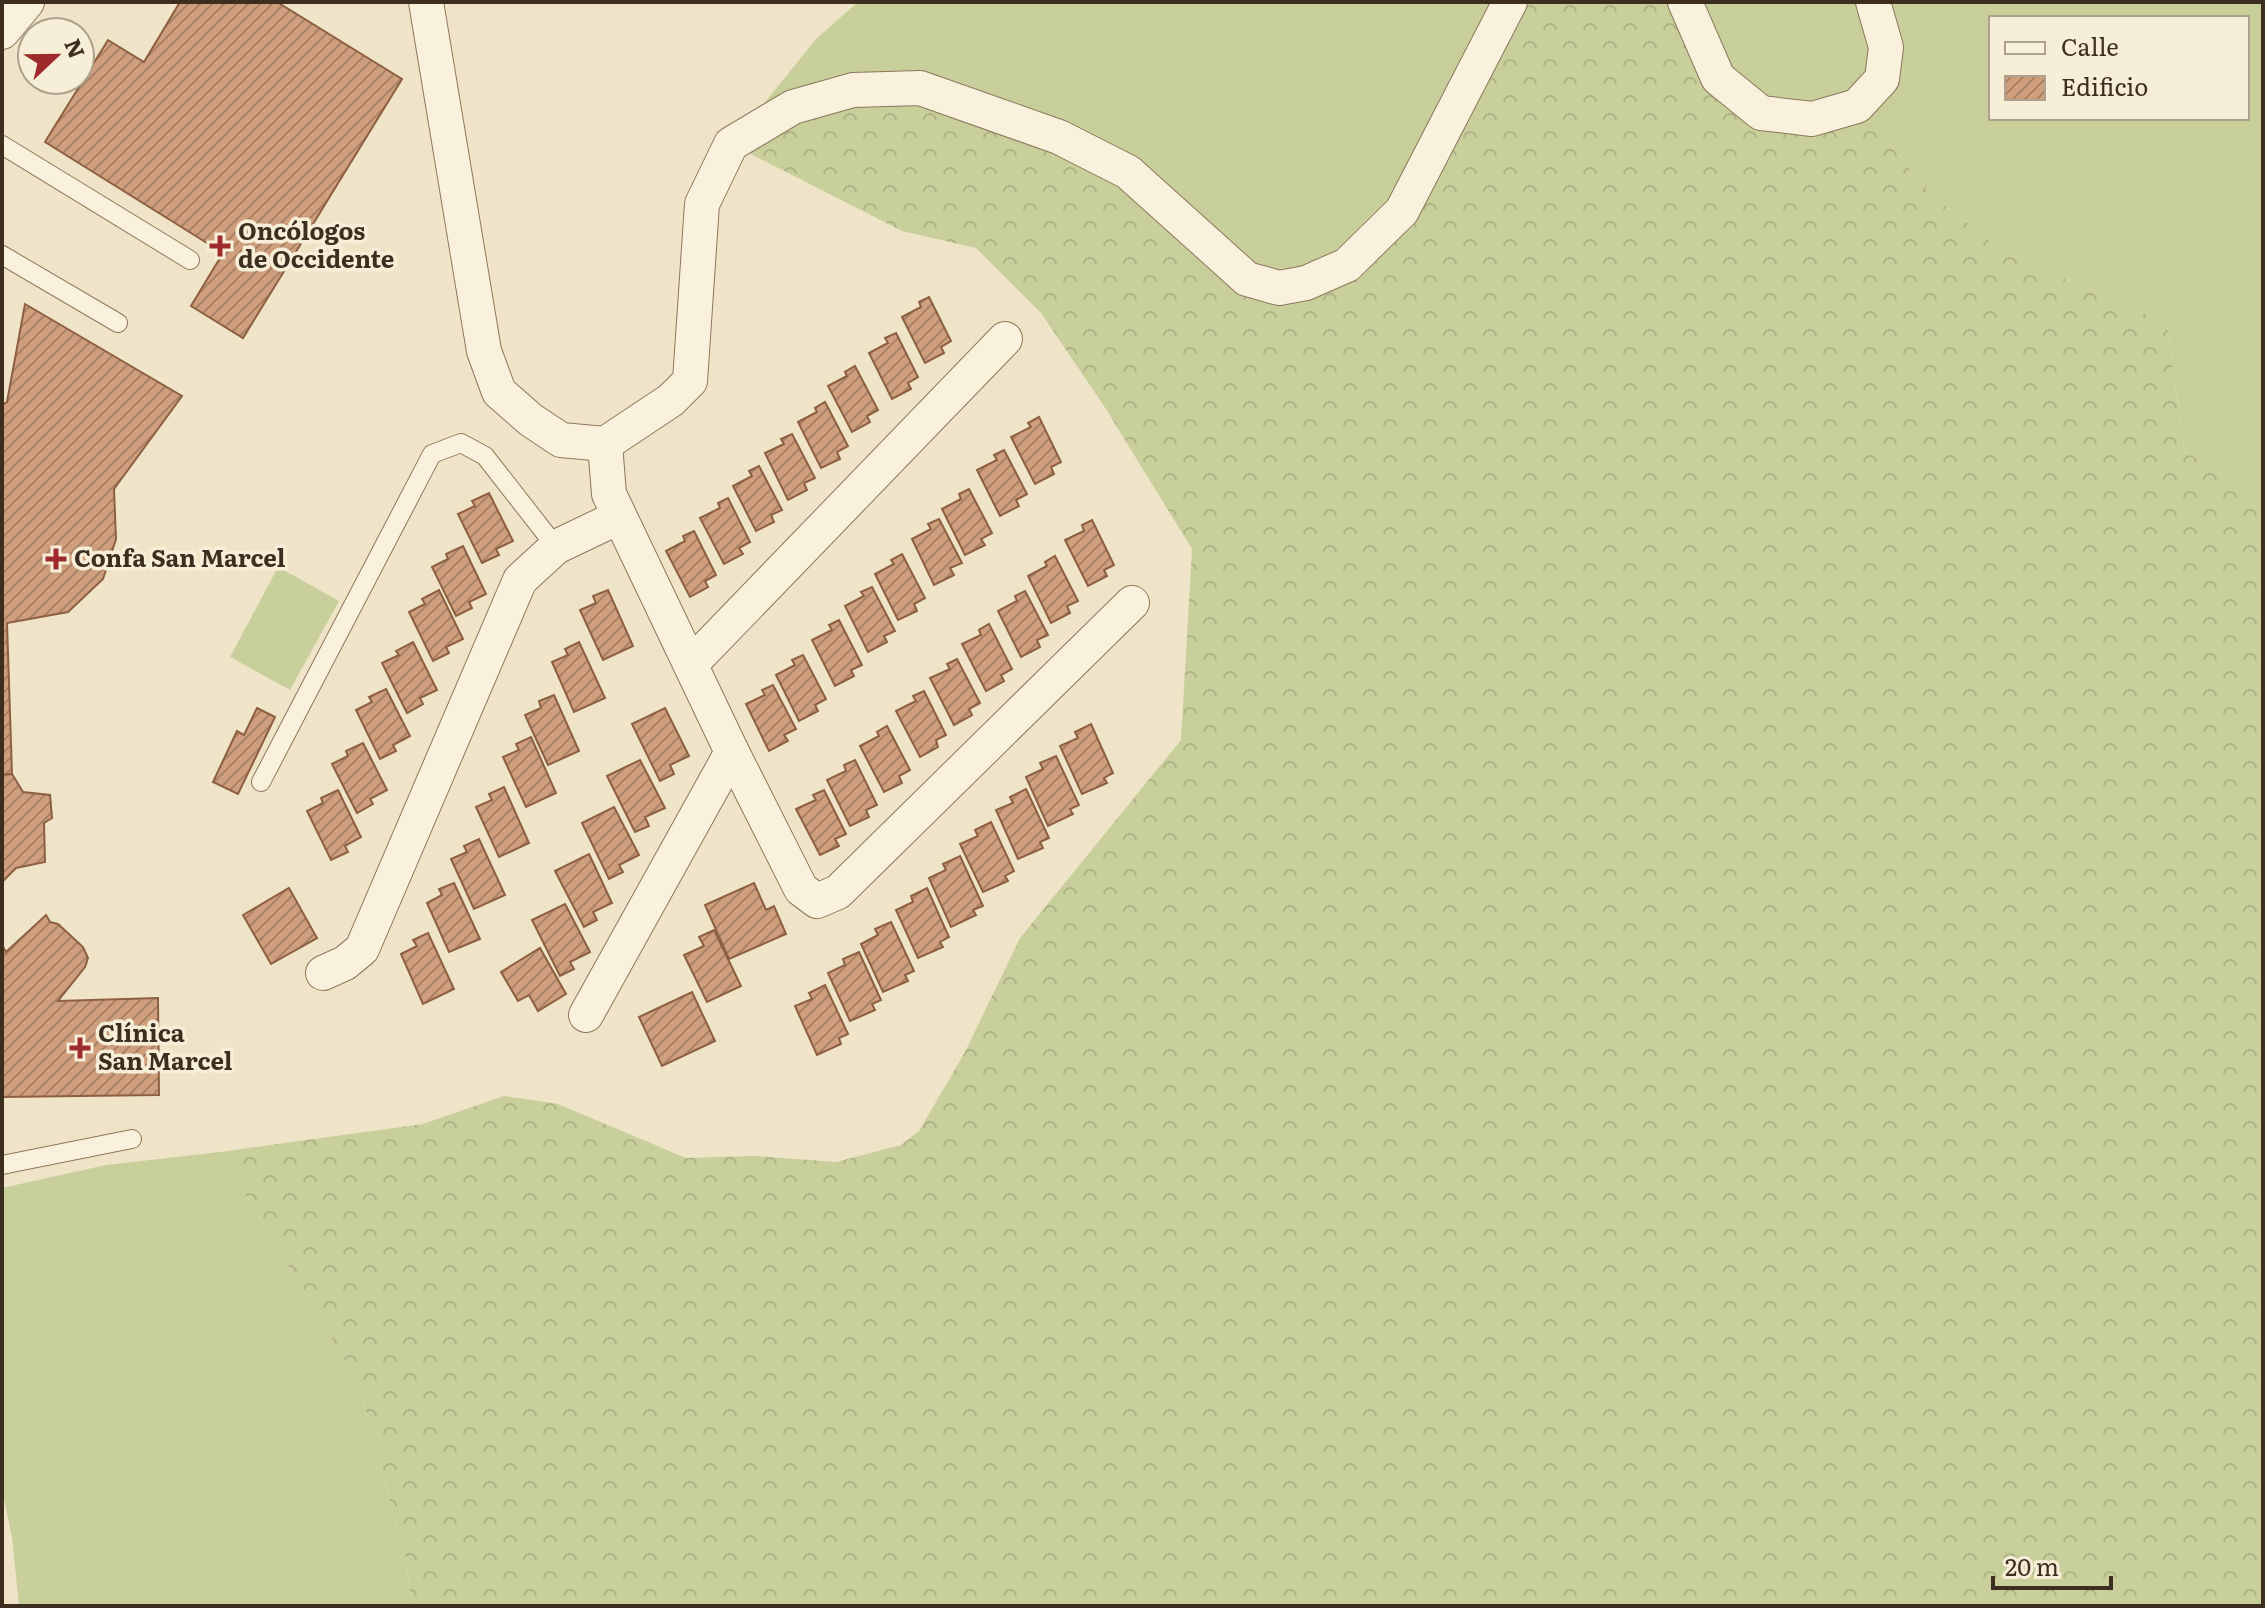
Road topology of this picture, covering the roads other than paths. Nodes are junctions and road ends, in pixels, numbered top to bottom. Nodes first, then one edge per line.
1 (27, 2) edge
2 (426, 2) edge
3 (1510, 2) edge
4 (1685, 2) edge
5 (1873, 2) edge
6 (2, 32) edge
7 (2, 145) edge
8 (2, 255) edge
9 (190, 260) dead end
10 (118, 323) dead end
11 (1005, 339) dead end
12 (605, 444) junction
13 (619, 517) junction
14 (556, 547) junction
15 (1132, 603) dead end
16 (691, 664) junction
17 (732, 752) junction
18 (261, 782) dead end
19 (323, 973) dead end
20 (586, 1015) dead end
21 (132, 1139) dead end
22 (2, 1165) edge

1 - 6 street
2 - 12 street
3 - 12 street
4 - 5 street
7 - 9 lane
8 - 10 lane
11 - 16 street
12 - 13 street
13 - 14 street
13 - 16 street
14 - 18 lane
14 - 19 street
15 - 17 street
16 - 17 street
17 - 20 street
21 - 22 lane

